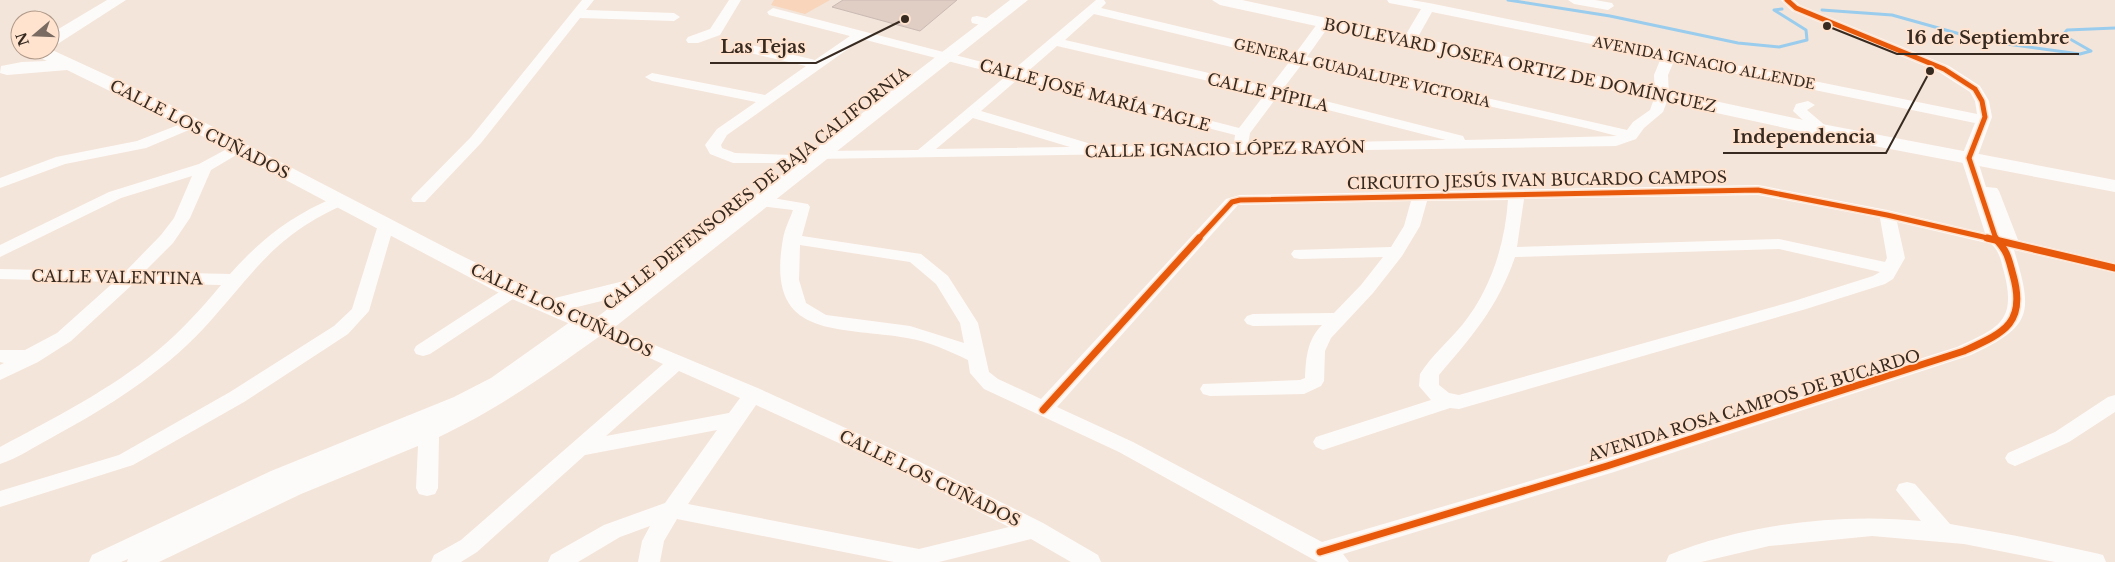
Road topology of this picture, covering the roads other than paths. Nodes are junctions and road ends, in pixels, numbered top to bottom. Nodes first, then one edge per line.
1 (118, 0) edge
2 (588, 0) edge
3 (735, 0) edge
4 (1003, 0) edge
5 (1020, 0) edge
6 (1220, 0) edge
7 (1393, 0) edge
8 (1574, 0) edge
9 (1787, 0) edge
10 (1098, 5) edge
11 (1608, 6) dead end
12 (1429, 7) junction
13 (774, 12) dead end
14 (577, 14) junction
15 (674, 17) dead end
16 (984, 21) junction
17 (1325, 23) junction
18 (861, 34) junction
19 (60, 36) edge
20 (694, 40) dead end
21 (1054, 41) junction
22 (1409, 41) junction
23 (751, 48) dead end
24 (940, 54) junction
25 (1669, 56) junction
26 (1299, 58) junction
27 (20, 60) edge
28 (60, 60) edge
29 (73, 65) junction
30 (818, 65) junction
31 (2, 71) edge
32 (1016, 74) junction
33 (652, 77) dead end
34 (1273, 92) junction
35 (1662, 96) junction
36 (768, 100) junction
37 (1808, 105) dead end
38 (972, 113) junction
39 (1984, 120) junction
40 (191, 124) junction
41 (1822, 130) junction
42 (1244, 133) junction
43 (1631, 136) junction
44 (1480, 144) junction
45 (238, 148) junction
46 (1240, 150) junction
47 (1103, 152) junction
48 (923, 153) junction
49 (805, 156) junction
50 (1975, 156) junction
51 (204, 167) junction
52 (0, 183) edge
53 (2115, 186) edge
54 (1516, 194) junction
55 (1420, 197) junction
56 (419, 199) dead end
57 (339, 201) junction
58 (761, 201) junction
59 (1887, 215) junction
60 (386, 225) junction
61 (791, 238) junction
62 (2003, 243) junction
63 (0, 252) edge
64 (1396, 252) junction
65 (1508, 252) junction
66 (1300, 254) dead end
67 (1891, 268) junction
68 (2115, 268) edge
69 (0, 274) edge
70 (130, 277) junction
71 (235, 280) junction
72 (628, 287) junction
73 (514, 291) junction
74 (549, 306) junction
75 (1336, 319) junction
76 (1253, 320) dead end
77 (591, 324) junction
78 (423, 350) dead end
79 (0, 356) edge
80 (31, 357) junction
81 (977, 357) junction
82 (676, 363) junction
83 (0, 373) edge
84 (506, 386) junction
85 (1210, 389) dead end
86 (753, 394) junction
87 (1447, 402) junction
88 (2115, 402) edge
89 (1043, 410) junction
90 (736, 419) junction
91 (429, 433) junction
92 (1323, 442) dead end
93 (578, 449) junction
94 (0, 456) edge
95 (345, 457) junction
96 (2014, 458) dead end
97 (426, 488) dead end
98 (1907, 490) dead end
99 (0, 499) edge
100 (672, 509) junction
101 (1035, 529) junction
102 (1945, 534) junction
103 (1320, 552) junction
104 (911, 560) edge
105 (100, 562) edge
106 (138, 562) edge
107 (442, 562) edge
108 (559, 562) edge
109 (649, 562) edge
110 (1090, 562) edge
111 (1338, 562) edge
112 (1677, 562) edge
113 (2095, 562) edge

1 - 19 main road
2 - 14 street
3 - 20 street
4 - 16 main road, CALLE DEFENSORES DE BAJA CALIFORNIA
5 - 16 main road, CALLE DEFENSORES DE BAJA CALIFORNIA
6 - 17 main road, BOULEVARD JOSEFA ORTIZ DE DOMÍNGUEZ
7 - 12 street, AVENIDA IGNACIO ALLENDE
8 - 11 street
9 - 39 street
10 - 21 street
10 - 26 street, GENERAL GUADALUPE VICTORIA
12 - 22 street
12 - 25 street, AVENIDA IGNACIO ALLENDE
13 - 18 street
14 - 15 street
14 - 56 street
16 - 24 main road, CALLE DEFENSORES DE BAJA CALIFORNIA
17 - 22 main road, BOULEVARD JOSEFA ORTIZ DE DOMÍNGUEZ
17 - 26 street
18 - 24 street
18 - 30 street
21 - 32 street
21 - 34 street, CALLE PÍPILA
22 - 35 main road, BOULEVARD JOSEFA ORTIZ DE DOMÍNGUEZ
23 - 30 street
24 - 32 street, CALLE JOSÉ MARÍA TAGLE
24 - 49 main road, CALLE DEFENSORES DE BAJA CALIFORNIA
25 - 35 street
25 - 39 street, AVENIDA IGNACIO ALLENDE
26 - 34 street
26 - 43 street, GENERAL GUADALUPE VICTORIA
27 - 31 main road
28 - 29 main road, CALLE LOS CUÑADOS
29 - 31 main road
29 - 40 main road, CALLE LOS CUÑADOS
30 - 36 street
32 - 38 street
32 - 42 street, CALLE JOSÉ MARÍA TAGLE
33 - 36 street
34 - 42 street
34 - 44 street, CALLE PÍPILA
35 - 41 main road, BOULEVARD JOSEFA ORTIZ DE DOMÍNGUEZ
35 - 43 street
36 - 49 street, CALLE IGNACIO LÓPEZ RAYÓN
37 - 41 street
38 - 47 street
38 - 48 street
39 - 50 street
40 - 45 main road, CALLE LOS CUÑADOS
40 - 52 street
41 - 50 main road, BOULEVARD JOSEFA ORTIZ DE DOMÍNGUEZ
42 - 46 street
43 - 44 street, CALLE IGNACIO LÓPEZ RAYÓN
44 - 46 street, CALLE IGNACIO LÓPEZ RAYÓN
45 - 51 street
45 - 57 main road, CALLE LOS CUÑADOS
46 - 47 street, CALLE IGNACIO LÓPEZ RAYÓN
47 - 48 street, CALLE IGNACIO LÓPEZ RAYÓN
48 - 49 street, CALLE IGNACIO LÓPEZ RAYÓN
49 - 58 main road, CALLE DEFENSORES DE BAJA CALIFORNIA
49 - 72 main road, CALLE DEFENSORES DE BAJA CALIFORNIA
50 - 53 main road, BOULEVARD JOSEFA ORTIZ DE DOMÍNGUEZ
50 - 62 street, AVENIDA ROSA CAMPOS DE BUCARDO
51 - 63 street
51 - 70 street
54 - 55 street, CIRCUITO JESÚS IVAN BUCARDO CAMPOS
54 - 59 street, CIRCUITO JESÚS IVAN BUCARDO CAMPOS
54 - 65 street
55 - 64 street
55 - 89 street, CIRCUITO JESÚS IVAN BUCARDO CAMPOS
57 - 60 main road, CALLE LOS CUÑADOS
57 - 71 street
58 - 61 street
58 - 77 main road, CALLE DEFENSORES DE BAJA CALIFORNIA
59 - 62 street, CIRCUITO JESÚS IVAN BUCARDO CAMPOS
59 - 67 street
60 - 73 main road, CALLE LOS CUÑADOS
60 - 99 street
61 - 81 street
61 - 81 street
62 - 68 street, CIRCUITO JESÚS IVAN BUCARDO CAMPOS
62 - 103 street, AVENIDA ROSA CAMPOS DE BUCARDO
64 - 66 street
64 - 75 street
65 - 67 street
65 - 87 street
67 - 87 street
69 - 70 street, CALLE VALENTINA
70 - 71 street, CALLE VALENTINA
70 - 80 street
71 - 94 street
72 - 74 main road
72 - 77 main road, CALLE DEFENSORES DE BAJA CALIFORNIA
73 - 74 main road, CALLE LOS CUÑADOS
73 - 78 street
74 - 77 main road, CALLE LOS CUÑADOS
75 - 76 street
75 - 85 street
77 - 82 street, CALLE LOS CUÑADOS
77 - 84 street, CALLE DEFENSORES DE BAJA CALIFORNIA
79 - 80 street
80 - 83 street
81 - 89 street
82 - 86 street, CALLE LOS CUÑADOS
82 - 93 street
84 - 91 street, CALLE DEFENSORES DE BAJA CALIFORNIA
84 - 95 street, CALLE DEFENSORES DE BAJA CALIFORNIA
86 - 90 street
86 - 101 street, CALLE LOS CUÑADOS
87 - 92 street
88 - 96 street
89 - 103 street
90 - 93 street
90 - 100 street
91 - 95 street, CALLE DEFENSORES DE BAJA CALIFORNIA
91 - 97 street
93 - 107 street
95 - 105 street, CALLE DEFENSORES DE BAJA CALIFORNIA
95 - 106 street, CALLE DEFENSORES DE BAJA CALIFORNIA
98 - 102 street
100 - 104 street
100 - 108 street
100 - 109 street
101 - 104 street
101 - 110 street, CALLE LOS CUÑADOS
102 - 112 street
102 - 113 street
103 - 111 street

